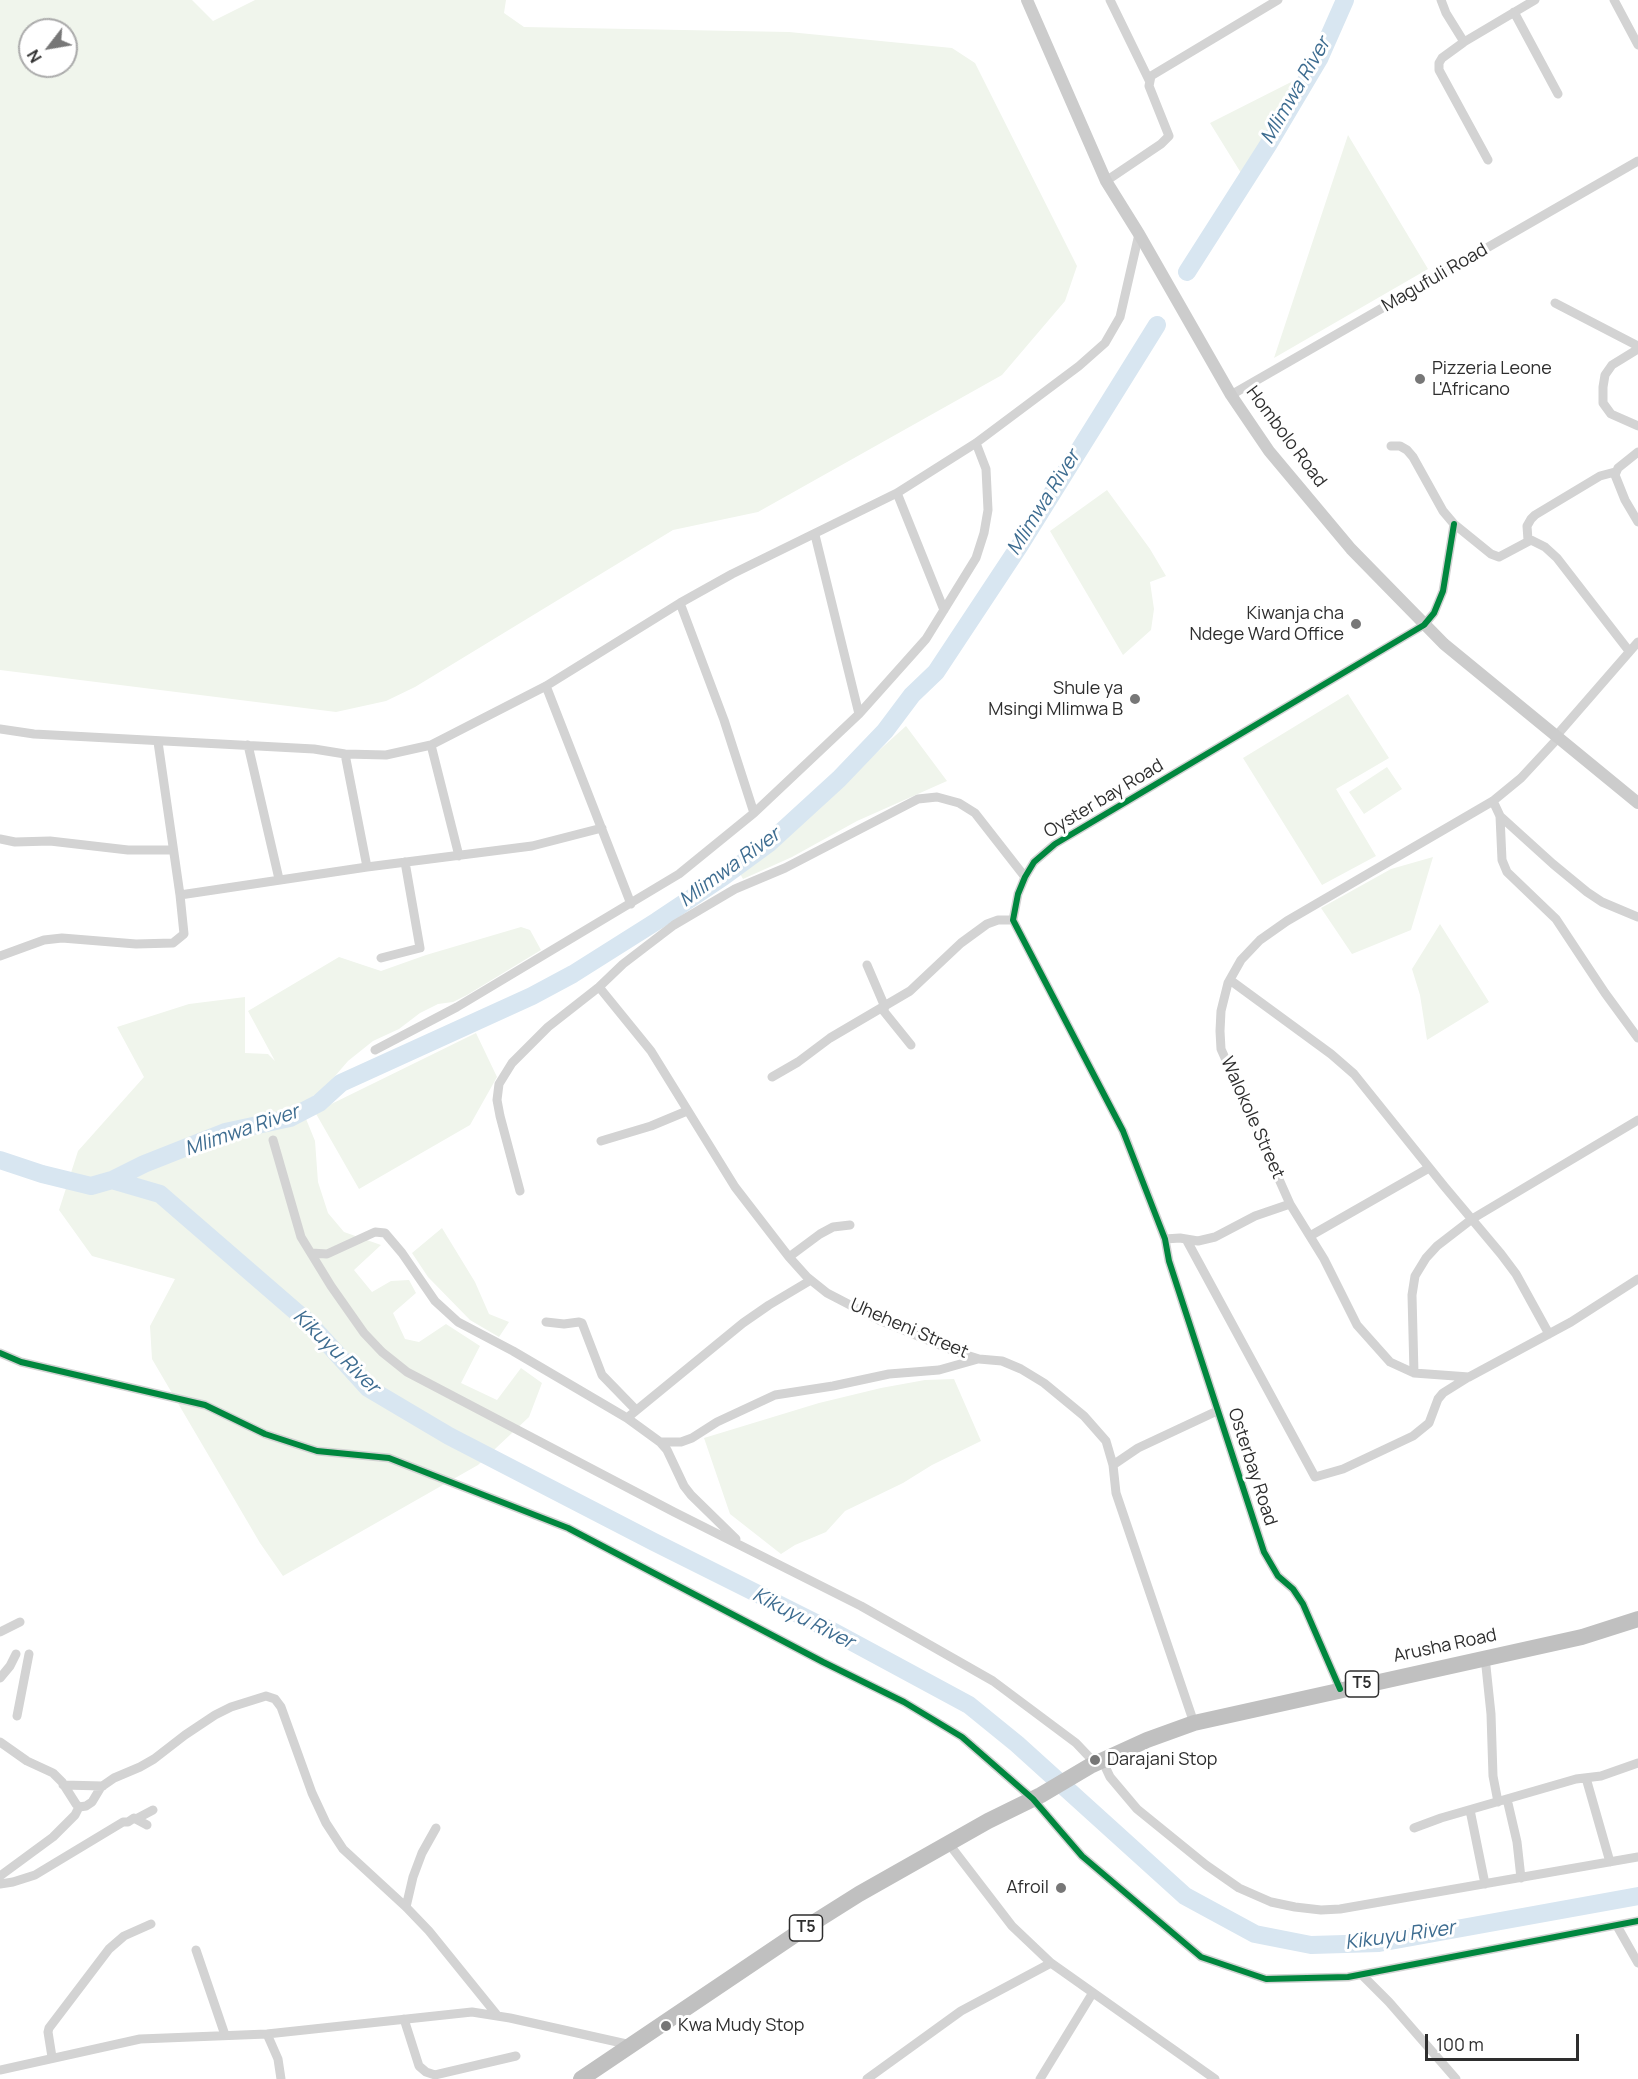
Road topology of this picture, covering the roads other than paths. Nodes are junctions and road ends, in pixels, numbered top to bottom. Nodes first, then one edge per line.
1 (1027, 0) edge
2 (1110, 0) edge
3 (1278, 0) edge
4 (1441, 0) edge
5 (1535, 0) edge
6 (1614, 0) edge
7 (1514, 12) junction
8 (1464, 42) junction
9 (1638, 45) edge
10 (1149, 80) junction
11 (1558, 94) dead end
12 (1488, 160) dead end
13 (1638, 161) edge
14 (1106, 181) junction
15 (1139, 234) junction
16 (1555, 303) dead end
17 (1638, 347) edge
18 (1231, 395) junction
19 (1638, 426) edge
20 (976, 443) junction
21 (1391, 446) dead end
22 (1638, 452) edge
23 (1615, 472) junction
24 (897, 493) junction
25 (1638, 522) edge
26 (1454, 524) junction
27 (815, 535) junction
28 (1528, 540) junction
29 (680, 603) junction
30 (944, 610) junction
31 (1424, 625) junction
32 (1638, 642) edge
33 (1629, 651) junction
34 (546, 686) junction
35 (859, 714) junction
36 (0, 729) edge
37 (1558, 736) junction
38 (158, 742) junction
39 (249, 745) junction
40 (430, 745) junction
41 (345, 754) junction
42 (1493, 801) junction
43 (1638, 803) edge
44 (754, 813) junction
45 (1500, 816) junction
46 (602, 828) junction
47 (0, 839) edge
48 (173, 850) junction
49 (459, 856) junction
50 (405, 862) junction
51 (367, 867) junction
52 (1025, 877) junction
53 (279, 879) junction
54 (180, 896) junction
55 (631, 904) junction
56 (1638, 917) edge
57 (1013, 920) junction
58 (0, 956) edge
59 (381, 958) dead end
60 (867, 966) dead end
61 (1230, 980) junction
62 (599, 987) junction
63 (883, 1008) junction
64 (1638, 1038) edge
65 (911, 1045) dead end
66 (375, 1050) dead end
67 (772, 1077) dead end
68 (687, 1111) junction
69 (1638, 1120) edge
70 (273, 1140) dead end
71 (601, 1141) dead end
72 (1429, 1168) junction
73 (520, 1191) dead end
74 (1290, 1204) junction
75 (1472, 1219) junction
76 (850, 1225) dead end
77 (1310, 1236) junction
78 (1165, 1239) junction
79 (1186, 1239) junction
80 (310, 1253) junction
81 (789, 1257) junction
82 (1638, 1279) edge
83 (811, 1280) junction
84 (546, 1322) dead end
85 (1549, 1334) junction
86 (0, 1353) edge
87 (979, 1359) junction
88 (1414, 1373) junction
89 (1469, 1377) junction
90 (636, 1410) junction
91 (1217, 1411) junction
92 (627, 1418) junction
93 (660, 1442) junction
94 (1113, 1465) junction
95 (744, 1547) junction
96 (1638, 1619) edge
97 (20, 1622) dead end
98 (0, 1632) edge
99 (16, 1654) dead end
100 (29, 1654) dead end
101 (1485, 1657) junction
102 (0, 1678) edge
103 (1340, 1689) junction
104 (17, 1716) dead end
105 (1194, 1723) junction
106 (0, 1742) edge
107 (1096, 1763) junction
108 (1638, 1763) edge
109 (1586, 1778) junction
110 (63, 1785) junction
111 (103, 1786) junction
112 (1037, 1797) junction
113 (1503, 1801) junction
114 (79, 1807) junction
115 (153, 1810) dead end
116 (1470, 1810) junction
117 (136, 1819) junction
118 (147, 1825) dead end
119 (436, 1828) dead end
120 (1414, 1828) dead end
121 (949, 1844) junction
122 (1638, 1857) edge
123 (1610, 1862) junction
124 (0, 1876) edge
125 (1521, 1878) junction
126 (0, 1884) edge
127 (1485, 1884) junction
128 (406, 1907) junction
129 (1638, 1921) edge
130 (152, 1924) dead end
131 (1617, 1926) junction
132 (196, 1950) dead end
133 (1050, 1963) junction
134 (1638, 1963) edge
135 (1362, 1974) junction
136 (1092, 1994) junction
137 (497, 2015) junction
138 (404, 2019) junction
139 (267, 2034) junction
140 (225, 2035) junction
141 (631, 2045) junction
142 (516, 2056) dead end
143 (52, 2057) junction
144 (0, 2070) edge
145 (281, 2079) edge
146 (581, 2079) edge
147 (867, 2079) edge
148 (1040, 2079) edge
149 (1215, 2079) edge
150 (1456, 2079) edge

1 - 14 street, Hombolo Road
2 - 10 street
3 - 10 street
4 - 8 street
5 - 7 street
6 - 9 street
7 - 8 street
7 - 11 street
8 - 12 street
10 - 14 street
13 - 18 street, Magufuli Road
14 - 15 street, Hombolo Road
15 - 18 street, Hombolo Road
15 - 20 street
16 - 17 street
17 - 19 street
18 - 31 street, Hombolo Road
20 - 24 street
20 - 30 street
21 - 26 street
22 - 23 street
23 - 25 street
23 - 28 street
24 - 27 street
24 - 30 street
26 - 28 street
26 - 31 street
27 - 29 street
27 - 35 street
28 - 33 street
29 - 34 street
29 - 44 street
30 - 35 street
31 - 37 street, Hombolo Road
31 - 52 street, Oyster bay Road
32 - 33 street, Walokole Street
33 - 37 street, Walokole Street
34 - 40 street
34 - 46 street
35 - 44 street
36 - 38 street
37 - 42 street, Walokole Street
37 - 43 street, Hombolo Road
38 - 39 street
38 - 48 street
39 - 41 street
39 - 53 street
40 - 41 street
40 - 49 street
41 - 51 street
42 - 45 street
42 - 61 street, Walokole Street
44 - 55 street
45 - 56 street
45 - 64 street
46 - 49 street
46 - 55 street
47 - 48 street
48 - 54 street
49 - 50 street
50 - 51 street
50 - 59 street
51 - 53 street
52 - 57 street, Oyster bay Road
52 - 62 street
53 - 54 street
54 - 58 street
55 - 66 street
57 - 63 street
57 - 78 street
60 - 63 street
61 - 72 street
61 - 74 street, Walokole Street
62 - 68 street, Uheheni Street
62 - 73 street
63 - 65 street
63 - 67 street
68 - 71 street
68 - 81 street, Uheheni Street
69 - 75 street
70 - 80 street
72 - 75 street
72 - 77 street
74 - 77 street, Walokole Street
74 - 79 street
75 - 85 street
75 - 88 street
76 - 81 street
77 - 88 street, Walokole Street
78 - 79 street
78 - 91 street, Osterbay Road
79 - 89 street
80 - 92 street
80 - 95 street
81 - 83 street, Uheheni Street
82 - 85 street
83 - 87 street, Uheheni Street
83 - 90 street
84 - 90 street
85 - 89 street
86 - 112 street
87 - 93 street
87 - 94 street, Uheheni Street
88 - 89 street, Walokole Street
90 - 92 street
91 - 94 street
91 - 103 street, Osterbay Road
92 - 93 street
93 - 95 street
94 - 105 street, Uheheni Street
95 - 107 street
96 - 101 highway, Arusha Road / T5
97 - 98 street
99 - 102 street
100 - 104 street
101 - 103 highway, Arusha Road / T5
101 - 113 street
103 - 105 highway, Arusha Road / T5
105 - 107 highway, Arusha Road / T5
106 - 110 street
107 - 112 highway, T5
107 - 127 street
108 - 109 street
109 - 113 street
109 - 123 street
110 - 111 street
110 - 114 street
111 - 114 street
111 - 128 street
112 - 121 highway, T5
112 - 135 street
113 - 116 street
113 - 125 street
114 - 124 street
115 - 117 street
116 - 120 street
116 - 127 street
117 - 118 street
117 - 126 street
119 - 128 street
121 - 133 street
121 - 141 highway, T5
122 - 123 street
123 - 125 street
125 - 127 street
128 - 137 street
129 - 131 street
130 - 143 street
131 - 134 street
131 - 135 street
132 - 140 street
133 - 136 street
133 - 147 street
135 - 150 street
136 - 148 street
136 - 149 street
137 - 138 street
137 - 141 street
138 - 139 street
138 - 142 street
139 - 140 street
139 - 145 street
140 - 143 street
141 - 146 highway, T5
143 - 144 street

